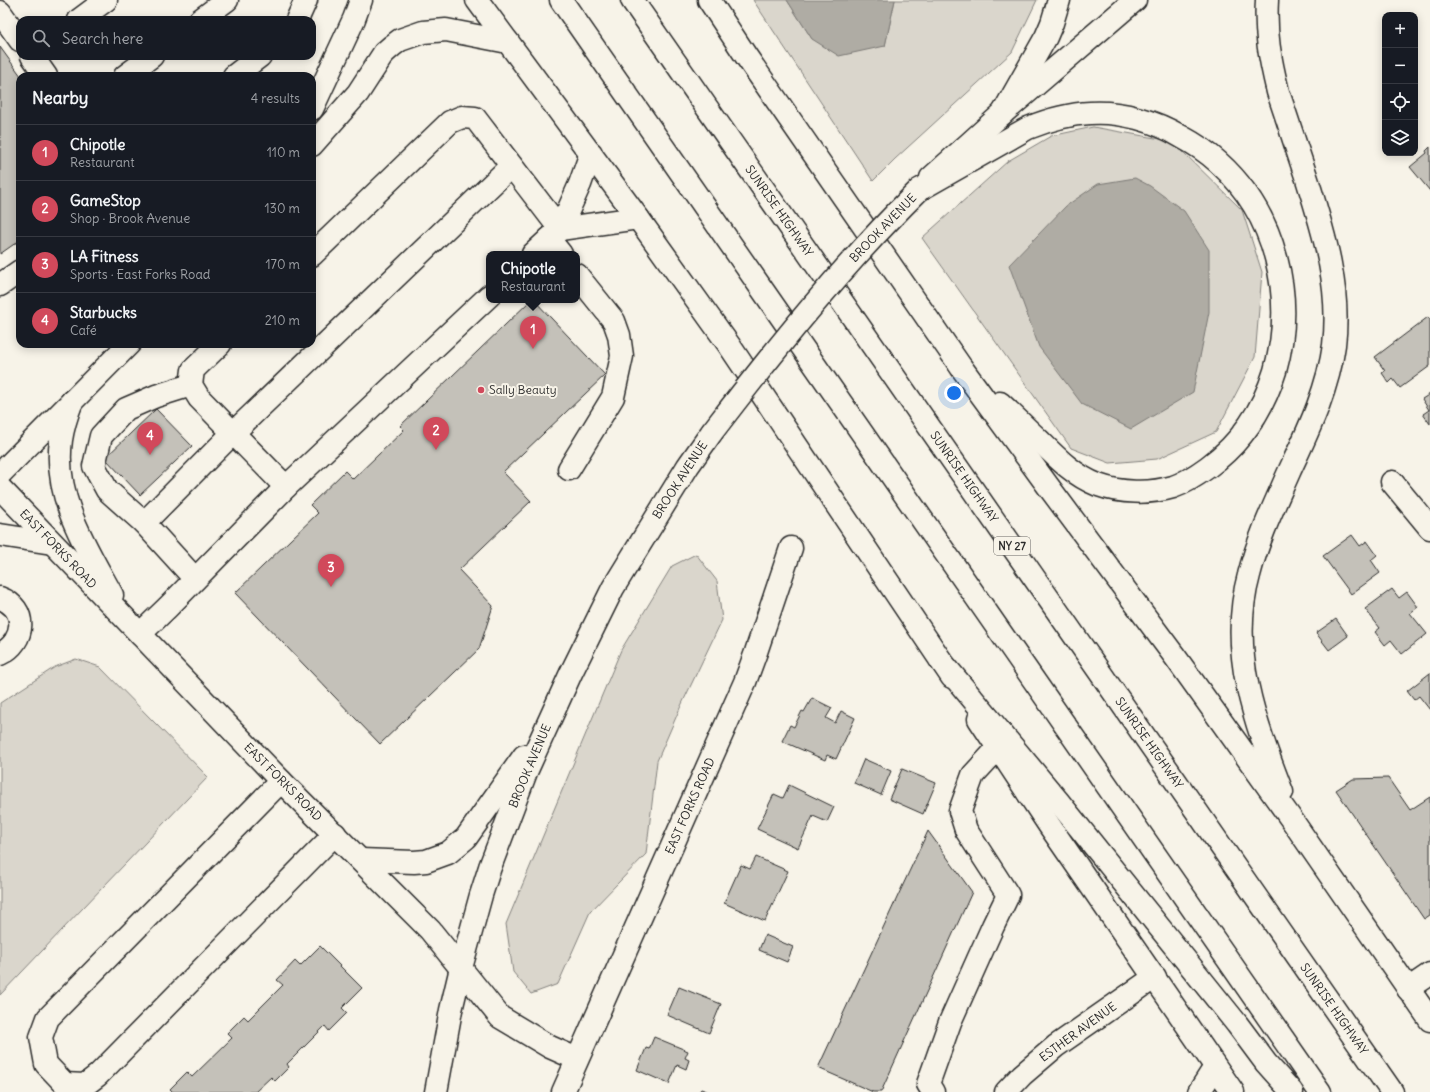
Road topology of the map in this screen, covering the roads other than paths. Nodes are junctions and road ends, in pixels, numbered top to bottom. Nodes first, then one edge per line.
1 (106, 0) edge
2 (227, 0) edge
3 (306, 0) edge
4 (361, 0) edge
5 (477, 0) edge
6 (561, 0) edge
7 (632, 0) edge
8 (709, 0) edge
9 (725, 0) edge
10 (1059, 0) edge
11 (1135, 0) edge
12 (1267, 0) edge
13 (0, 12) edge
14 (84, 16) edge
15 (205, 16) edge
16 (299, 16) edge
17 (16, 34) edge
18 (508, 42) junction
19 (746, 56) junction
20 (35, 60) edge
21 (147, 60) edge
22 (255, 60) edge
23 (43, 72) edge
24 (130, 72) edge
25 (239, 72) edge
26 (316, 100) edge
27 (1003, 113) junction
28 (316, 140) edge
29 (591, 153) junction
30 (511, 166) junction
31 (919, 190) junction
32 (638, 218) junction
33 (556, 241) edge
34 (538, 251) edge
35 (316, 252) edge
36 (16, 274) edge
37 (580, 279) edge
38 (0, 285) edge
39 (486, 299) edge
40 (125, 348) edge
41 (216, 348) edge
42 (961, 367) junction
43 (191, 385) junction
44 (72, 401) junction
45 (233, 434) junction
46 (568, 469) dead end
47 (0, 474) edge
48 (1392, 482) dead end
49 (286, 487) junction
50 (0, 488) edge
51 (144, 523) junction
52 (1430, 528) edge
53 (0, 535) edge
54 (52, 543) junction
55 (791, 548) dead end
56 (195, 579) junction
57 (0, 598) edge
58 (125, 619) junction
59 (140, 634) junction
60 (0, 654) edge
61 (941, 661) junction
62 (549, 720) junction
63 (998, 748) junction
64 (281, 782) junction
65 (1294, 823) junction
66 (335, 834) junction
67 (361, 860) junction
68 (461, 968) junction
69 (1430, 974) edge
70 (1155, 977) junction
71 (1408, 989) junction
72 (1430, 1020) edge
73 (577, 1059) junction
74 (1215, 1068) junction
75 (436, 1092) edge
76 (562, 1092) edge
77 (933, 1092) edge
78 (1006, 1092) edge
79 (1200, 1092) edge
80 (1232, 1092) edge
81 (1292, 1092) edge
82 (1320, 1092) edge
83 (1392, 1092) edge

1 - 14 main road
2 - 15 main road
3 - 16 main road
4 - 26 main road
5 - 18 main road
6 - 82 main road
7 - 83 main road, SUNRISE HIGHWAY / NY 27
8 - 19 main road
9 - 19 main road
10 - 27 main road
11 - 27 main road, BROOK AVENUE
12 - 65 main road
13 - 17 main road
18 - 28 main road
18 - 29 main road
19 - 42 main road
20 - 23 main road
21 - 24 main road
22 - 25 main road
27 - 31 main road, BROOK AVENUE
29 - 32 main road
29 - 33 main road
30 - 33 main road
30 - 35 main road
30 - 45 main road
31 - 42 main road
31 - 62 main road, BROOK AVENUE, bridge
32 - 33 main road
32 - 61 main road
33 - 34 main road
36 - 38 main road
37 - 46 main road
39 - 49 main road
40 - 44 main road
41 - 43 main road
42 - 65 main road
43 - 45 main road
43 - 51 main road
44 - 47 main road
44 - 58 main road
45 - 49 main road
45 - 51 main road
48 - 52 main road
49 - 56 main road
50 - 54 main road, EAST FORKS ROAD
51 - 56 main road
53 - 54 main road
54 - 58 main road, EAST FORKS ROAD
55 - 73 main road, EAST FORKS ROAD
56 - 59 main road
57 - 60 main road
58 - 59 main road, EAST FORKS ROAD
59 - 64 main road, EAST FORKS ROAD
61 - 63 main road
61 - 81 main road
62 - 67 main road
62 - 68 main road, BROOK AVENUE
63 - 70 main road
63 - 77 main road
64 - 66 main road, EAST FORKS ROAD
64 - 66 main road
65 - 71 main road
66 - 67 main road, EAST FORKS ROAD
67 - 68 main road, EAST FORKS ROAD
68 - 73 main road, EAST FORKS ROAD
68 - 75 main road, BROOK AVENUE
69 - 71 main road
70 - 74 main road
70 - 78 main road, ESTHER AVENUE
71 - 72 main road
73 - 76 main road, EAST FORKS ROAD
74 - 79 main road
74 - 80 main road

